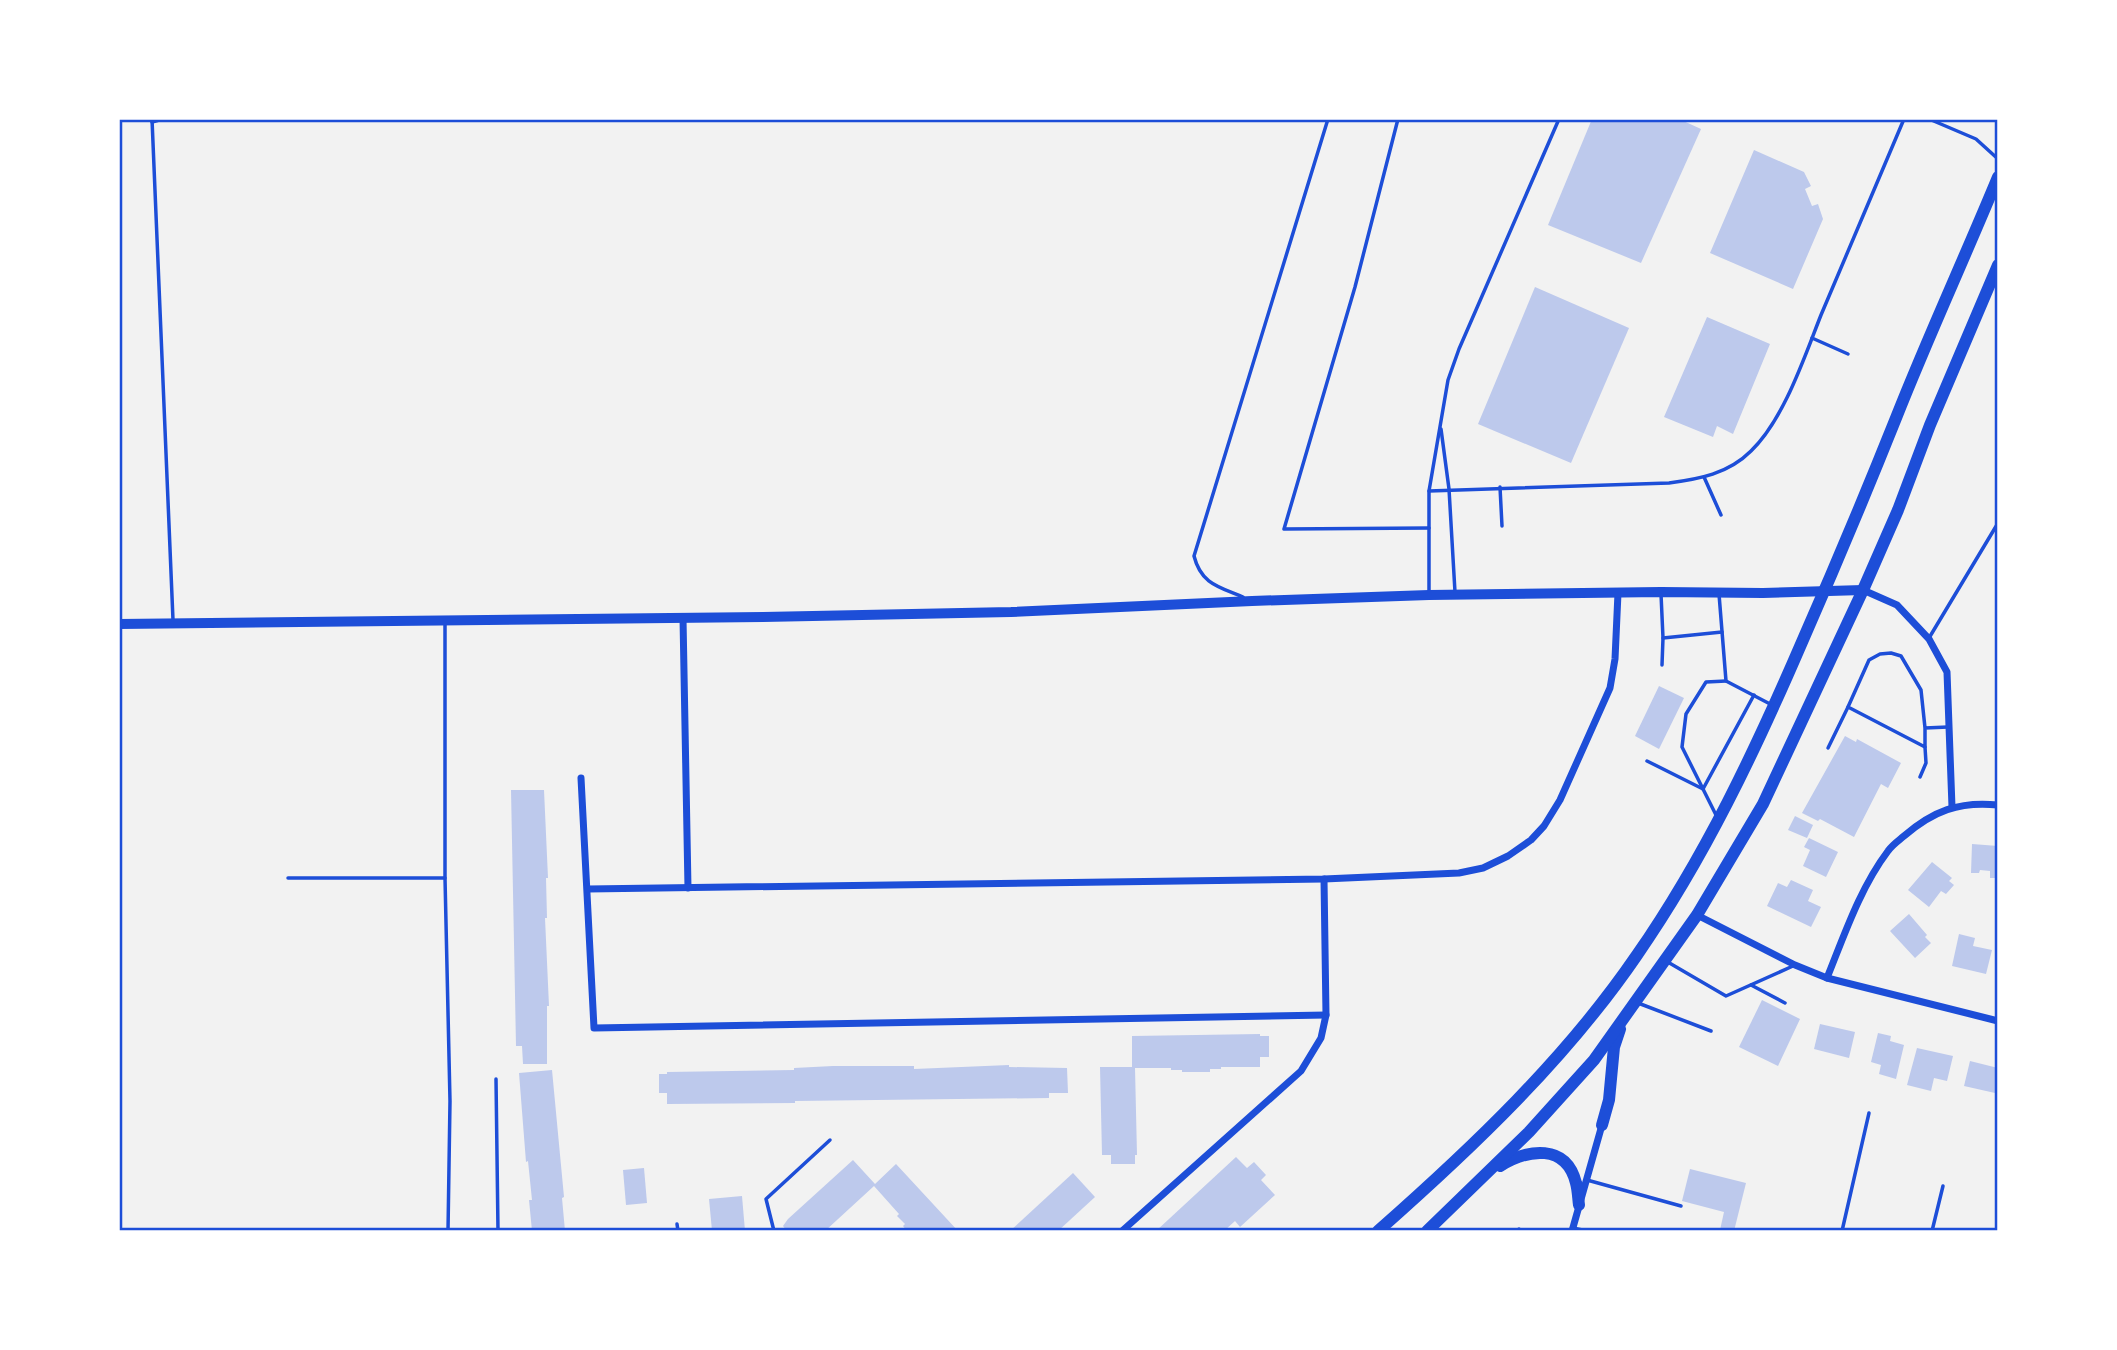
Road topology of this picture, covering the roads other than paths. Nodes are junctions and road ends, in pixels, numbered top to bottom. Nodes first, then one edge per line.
1 (163, 119) edge
2 (1328, 119) edge
3 (1398, 119) edge
4 (1559, 119) edge
5 (1904, 119) edge
6 (1929, 119) edge
7 (152, 120) edge
8 (1998, 159) edge
9 (1998, 177) edge
10 (1998, 265) edge
11 (1812, 338) junction
12 (1848, 354) dead end
13 (1441, 424) junction
14 (1704, 477) junction
15 (1500, 487) junction
16 (1449, 489) junction
17 (1429, 491) junction
18 (1721, 516) dead end
19 (1998, 523) edge
20 (1502, 526) dead end
21 (1429, 528) junction
22 (1863, 590) junction
23 (1824, 591) junction
24 (1661, 592) junction
25 (1618, 593) junction
26 (1719, 593) junction
27 (1429, 595) junction
28 (1455, 595) junction
29 (1252, 600) junction
30 (683, 618) junction
31 (445, 620) junction
32 (173, 622) junction
33 (119, 624) edge
34 (1722, 632) junction
35 (1663, 638) junction
36 (1929, 639) junction
37 (1662, 665) dead end
38 (1726, 681) junction
39 (1754, 695) junction
40 (1774, 706) junction
41 (1848, 707) junction
42 (1950, 727) junction
43 (1925, 729) junction
44 (1925, 747) junction
45 (1828, 748) dead end
46 (1647, 761) dead end
47 (1920, 777) dead end
48 (581, 778) dead end
49 (1703, 789) junction
50 (1998, 805) edge
51 (1952, 807) junction
52 (1719, 820) junction
53 (288, 878) dead end
54 (445, 878) junction
55 (1324, 879) junction
56 (688, 888) junction
57 (588, 889) junction
58 (1697, 915) junction
59 (1665, 960) junction
60 (1795, 965) junction
61 (1827, 978) junction
62 (1751, 985) junction
63 (1635, 1002) junction
64 (1785, 1003) dead end
65 (1627, 1014) junction
66 (1326, 1015) junction
67 (1998, 1021) edge
68 (1711, 1031) dead end
69 (496, 1079) dead end
70 (1869, 1113) dead end
71 (1602, 1125) joint
72 (830, 1140) dead end
73 (1485, 1176) junction
74 (1587, 1180) junction
75 (1943, 1186) dead end
76 (1579, 1205) junction
77 (1681, 1206) dead end
78 (677, 1224) dead end
79 (1572, 1229) edge
80 (448, 1231) edge
81 (498, 1231) edge
82 (678, 1231) edge
83 (774, 1231) edge
84 (1122, 1231) edge
85 (1378, 1231) edge
86 (1427, 1231) edge
87 (1587, 1231) edge
88 (1842, 1231) edge
89 (1932, 1231) edge

1 - 7 lane
2 - 29 lane
3 - 21 lane
4 - 13 lane
5 - 11 lane
6 - 8 lane
7 - 32 lane
9 - 23 main road
10 - 22 main road
11 - 12 lane
11 - 14 lane
13 - 16 lane
13 - 17 lane
14 - 15 lane
14 - 18 lane
15 - 16 lane
15 - 20 lane
16 - 17 lane
16 - 28 lane
17 - 21 lane
19 - 36 lane
21 - 27 lane
22 - 23 main road
22 - 36 street
22 - 58 main road
23 - 26 main road
23 - 40 main road
24 - 25 main road
24 - 26 main road
24 - 35 lane
25 - 28 main road
25 - 55 street
26 - 34 lane
27 - 28 main road
27 - 29 main road
29 - 30 main road
30 - 31 main road
30 - 56 street
31 - 32 main road
31 - 54 lane
32 - 33 main road
34 - 35 lane
34 - 38 lane
35 - 37 lane
36 - 42 street
38 - 39 lane
38 - 49 lane
39 - 40 lane
39 - 49 lane
40 - 52 main road
41 - 43 lane
41 - 44 lane
41 - 45 lane
42 - 43 lane
42 - 51 street
43 - 44 lane
44 - 47 lane
46 - 49 lane
48 - 57 street
49 - 52 lane
50 - 51 street
51 - 61 street
52 - 85 main road
53 - 54 lane
54 - 80 lane
55 - 56 street
55 - 66 street
56 - 57 street
57 - 66 street
58 - 59 main road
58 - 60 street
59 - 62 lane
59 - 63 main road
60 - 61 street
60 - 62 lane
61 - 67 street
62 - 64 lane
63 - 65 main road
63 - 68 lane
65 - 71 main road
65 - 73 main road
66 - 84 street
69 - 81 lane
70 - 88 lane
71 - 74 street
72 - 83 lane
73 - 76 main road
73 - 86 main road
74 - 76 street
74 - 77 lane
75 - 89 lane
76 - 79 street
78 - 82 lane
79 - 87 lane

